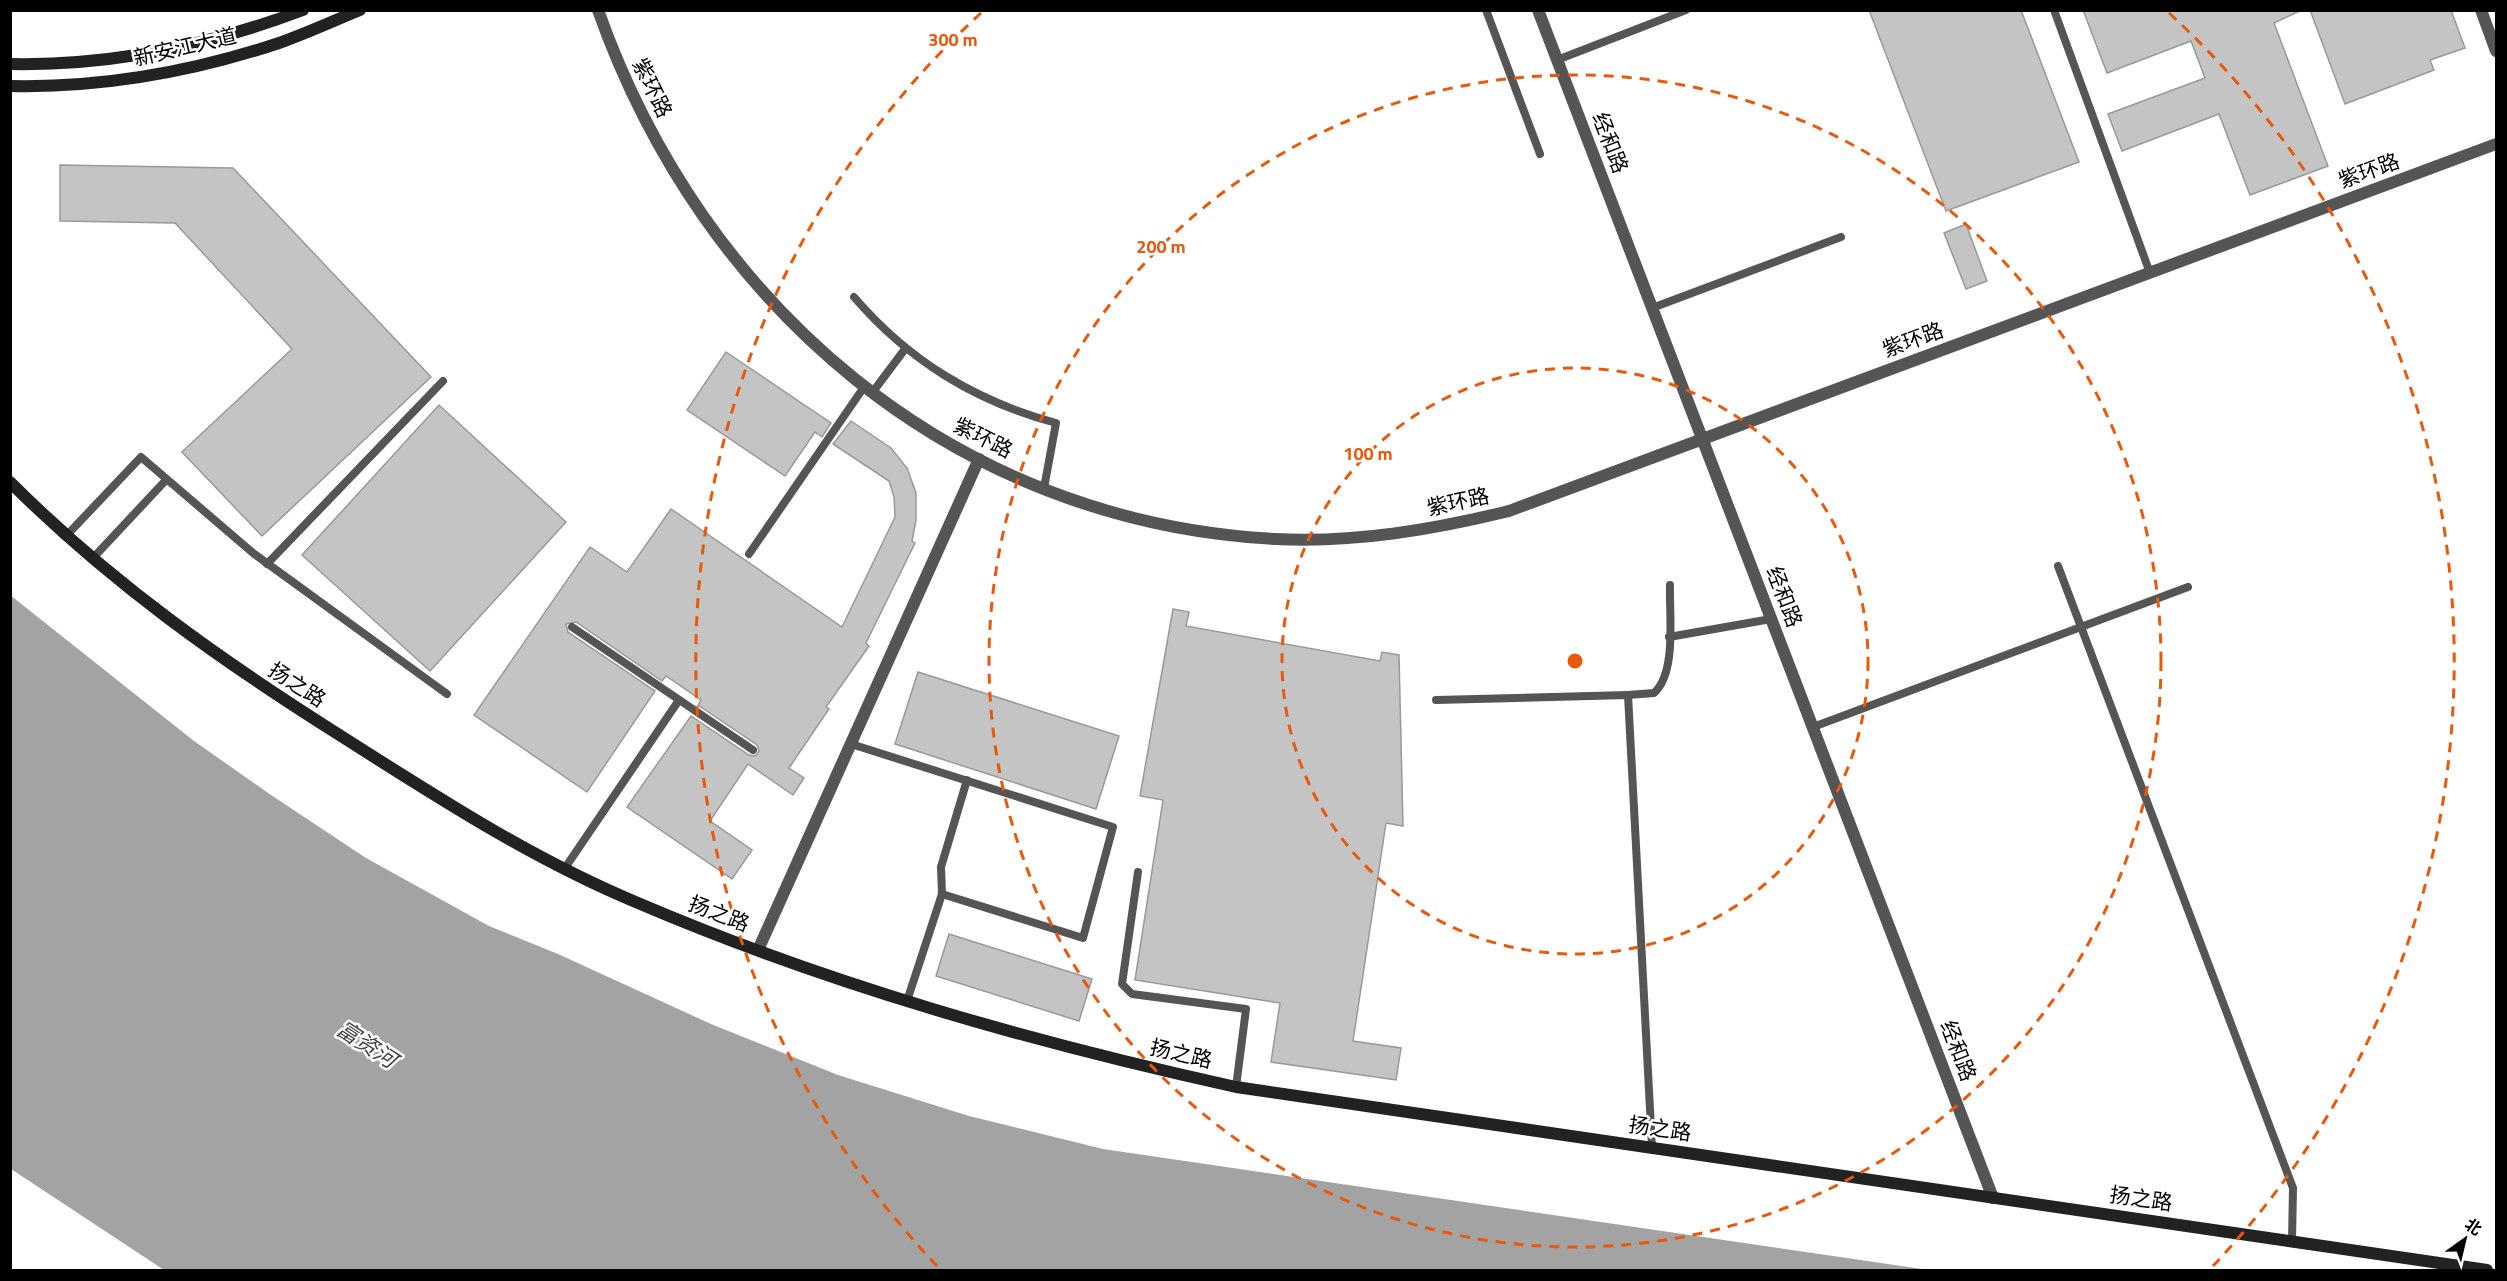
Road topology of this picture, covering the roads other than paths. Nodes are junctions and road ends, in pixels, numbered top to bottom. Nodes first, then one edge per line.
1 (303, 10) edge
2 (360, 10) edge
3 (598, 10) edge
4 (1486, 10) edge
5 (1538, 10) edge
6 (1686, 10) edge
7 (2054, 10) edge
8 (2481, 10) edge
9 (2496, 51) edge
10 (1557, 60) junction
11 (10, 64) edge
12 (10, 86) edge
13 (2496, 144) edge
14 (1540, 154) dead end
15 (1841, 237) dead end
16 (2150, 273) junction
17 (854, 297) dead end
18 (1652, 308) junction
19 (905, 349) junction
20 (443, 381) dead end
21 (868, 390) junction
22 (1702, 439) junction
23 (979, 459) junction
24 (165, 480) junction
25 (10, 482) edge
26 (1044, 488) junction
27 (67, 535) junction
28 (749, 554) dead end
29 (93, 558) junction
30 (267, 564) junction
31 (2058, 566) dead end
32 (1670, 585) dead end
33 (2188, 587) dead end
34 (1771, 619) junction
35 (572, 627) dead end
36 (2081, 627) junction
37 (1669, 637) junction
38 (447, 694) dead end
39 (1628, 695) junction
40 (679, 700) junction
41 (1436, 700) dead end
42 (1813, 727) junction
43 (851, 744) junction
44 (753, 750) dead end
45 (967, 780) junction
46 (565, 868) junction
47 (1138, 872) dead end
48 (942, 894) junction
49 (758, 950) junction
50 (907, 1001) junction
51 (1236, 1086) junction
52 (1652, 1147) junction
53 (1993, 1198) junction
54 (2292, 1241) junction
55 (2487, 1270) edge

1 - 11 street, 新安江大道
2 - 12 street, 新安江大道
3 - 21 street, 紫环路
4 - 14 lane
5 - 10 street, 经和路
6 - 10 lane
7 - 16 lane
8 - 9 street
10 - 18 street, 经和路
13 - 16 street, 紫环路
15 - 18 lane
16 - 22 street, 紫环路
17 - 19 lane
18 - 22 street, 经和路
19 - 21 lane
19 - 26 lane
20 - 30 lane
21 - 23 street, 紫环路
21 - 28 lane
22 - 26 street, 紫环路
22 - 34 street, 经和路
23 - 26 street, 紫环路
23 - 43 street
24 - 27 lane
24 - 29 lane
24 - 30 lane
25 - 27 street, 扬之路
27 - 29 street, 扬之路
29 - 46 street, 扬之路
30 - 38 lane
31 - 36 lane
32 - 37 lane
33 - 36 lane
34 - 37 lane
34 - 42 street, 经和路
35 - 40 lane
36 - 42 lane
36 - 54 lane
37 - 39 lane
39 - 41 lane
39 - 52 lane
40 - 44 lane
40 - 46 lane
42 - 53 street, 经和路
43 - 45 lane
43 - 49 street
45 - 48 lane
45 - 48 lane
46 - 49 street, 扬之路
47 - 51 lane
48 - 50 lane
49 - 50 street, 扬之路
50 - 51 street, 扬之路
51 - 52 street, 扬之路
52 - 53 street, 扬之路
53 - 54 street, 扬之路
54 - 55 street, 扬之路

